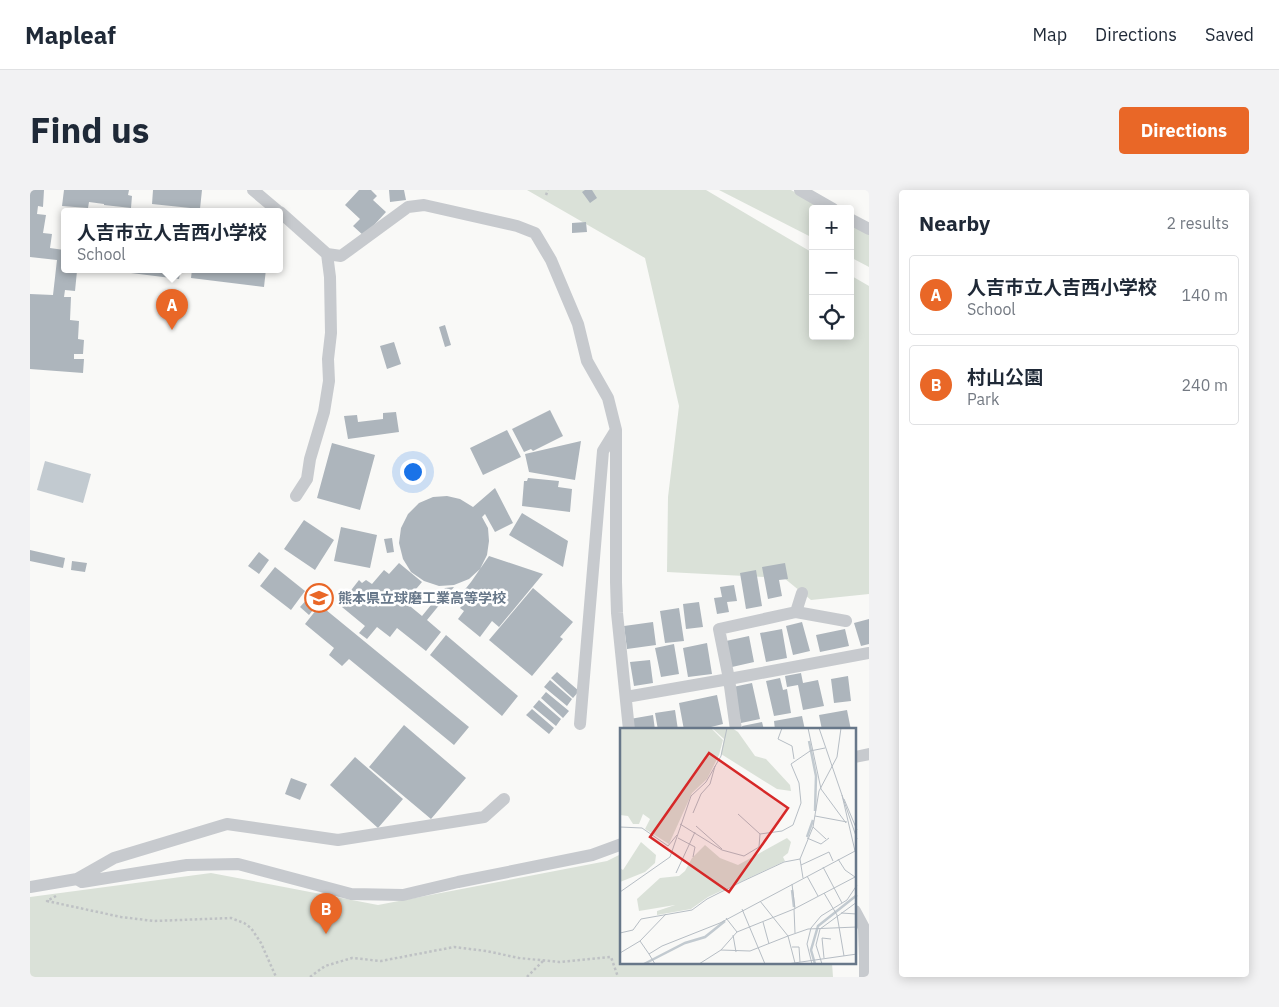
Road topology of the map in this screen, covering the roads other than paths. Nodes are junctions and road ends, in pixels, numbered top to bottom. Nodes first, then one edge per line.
1 (254, 190) edge
2 (800, 190) edge
3 (826, 205) edge
4 (274, 208) edge
5 (283, 215) edge
6 (854, 220) edge
7 (869, 229) edge
8 (328, 254) junction
9 (616, 430) junction
10 (296, 496) dead end
11 (802, 593) dead end
12 (796, 612) junction
13 (846, 621) dead end
14 (869, 653) edge
15 (729, 679) junction
16 (626, 697) junction
17 (580, 724) dead end
18 (629, 728) edge
19 (736, 728) edge
20 (869, 754) edge
21 (856, 757) edge
22 (504, 799) dead end
23 (620, 845) edge
24 (77, 879) junction
25 (30, 887) edge
26 (856, 913) edge
27 (864, 977) edge

1 - 4 street
2 - 3 street
5 - 8 street
6 - 7 street
8 - 9 street
8 - 10 street
9 - 16 street
9 - 17 street
11 - 12 street
12 - 13 street
12 - 15 street
14 - 15 street
15 - 16 street
15 - 19 street
16 - 18 street
20 - 21 street
22 - 24 street
23 - 24 street
24 - 25 street
26 - 27 street

